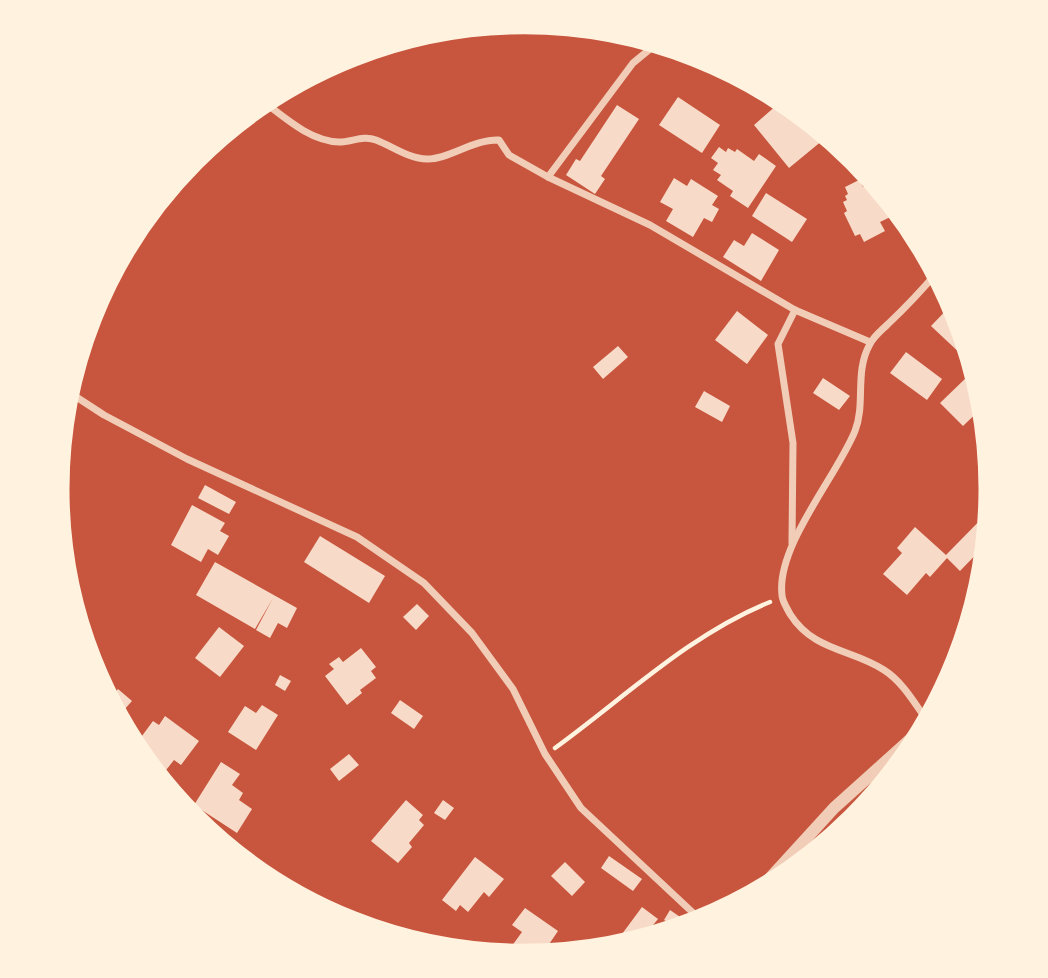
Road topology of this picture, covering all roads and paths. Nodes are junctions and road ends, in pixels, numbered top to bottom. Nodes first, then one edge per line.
1 (652, 48) edge
2 (270, 106) edge
3 (548, 177) junction
4 (932, 278) edge
5 (794, 310) junction
6 (870, 342) junction
7 (75, 396) edge
8 (792, 547) junction
9 (782, 597) junction
10 (925, 713) edge
11 (908, 741) edge
12 (545, 754) junction
13 (773, 875) edge
14 (695, 915) edge

1 - 3 street
2 - 3 street
3 - 5 street
4 - 6 street
5 - 6 street
5 - 8 street
6 - 8 street
7 - 12 street
8 - 9 street
9 - 10 street
9 - 12 path
11 - 13 street
12 - 14 street

